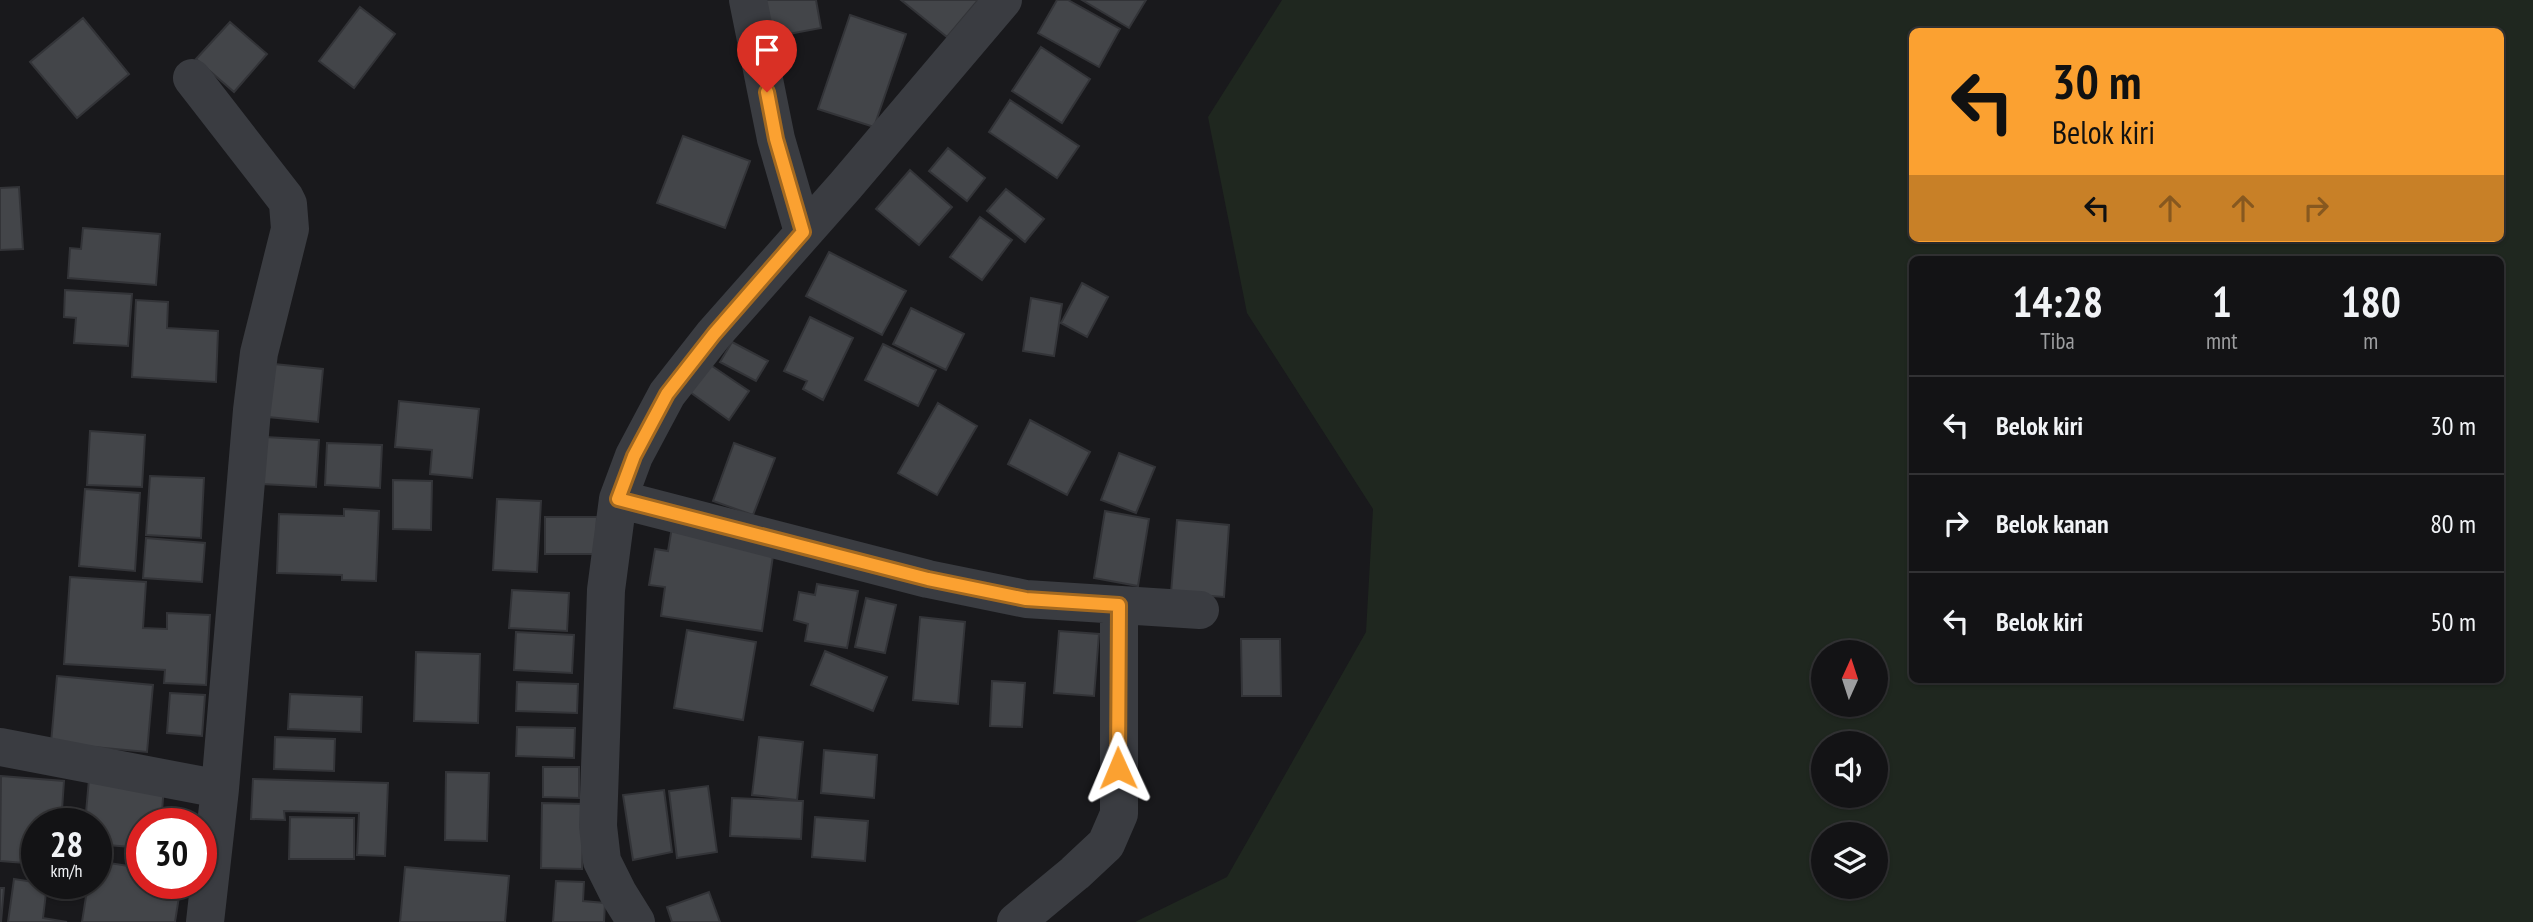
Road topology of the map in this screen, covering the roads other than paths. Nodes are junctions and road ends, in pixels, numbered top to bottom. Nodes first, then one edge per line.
1 (748, 0) edge
2 (1003, 0) edge
3 (192, 78) dead end
4 (803, 232) junction
5 (618, 499) junction
6 (1119, 605) junction
7 (1200, 610) dead end
8 (0, 747) edge
9 (220, 789) junction
10 (205, 922) edge
11 (636, 922) edge
12 (1016, 922) edge

1 - 4 street
2 - 4 street
3 - 9 street
4 - 5 street
5 - 6 street
5 - 11 street
6 - 7 street
6 - 12 street
8 - 9 street
9 - 10 street

